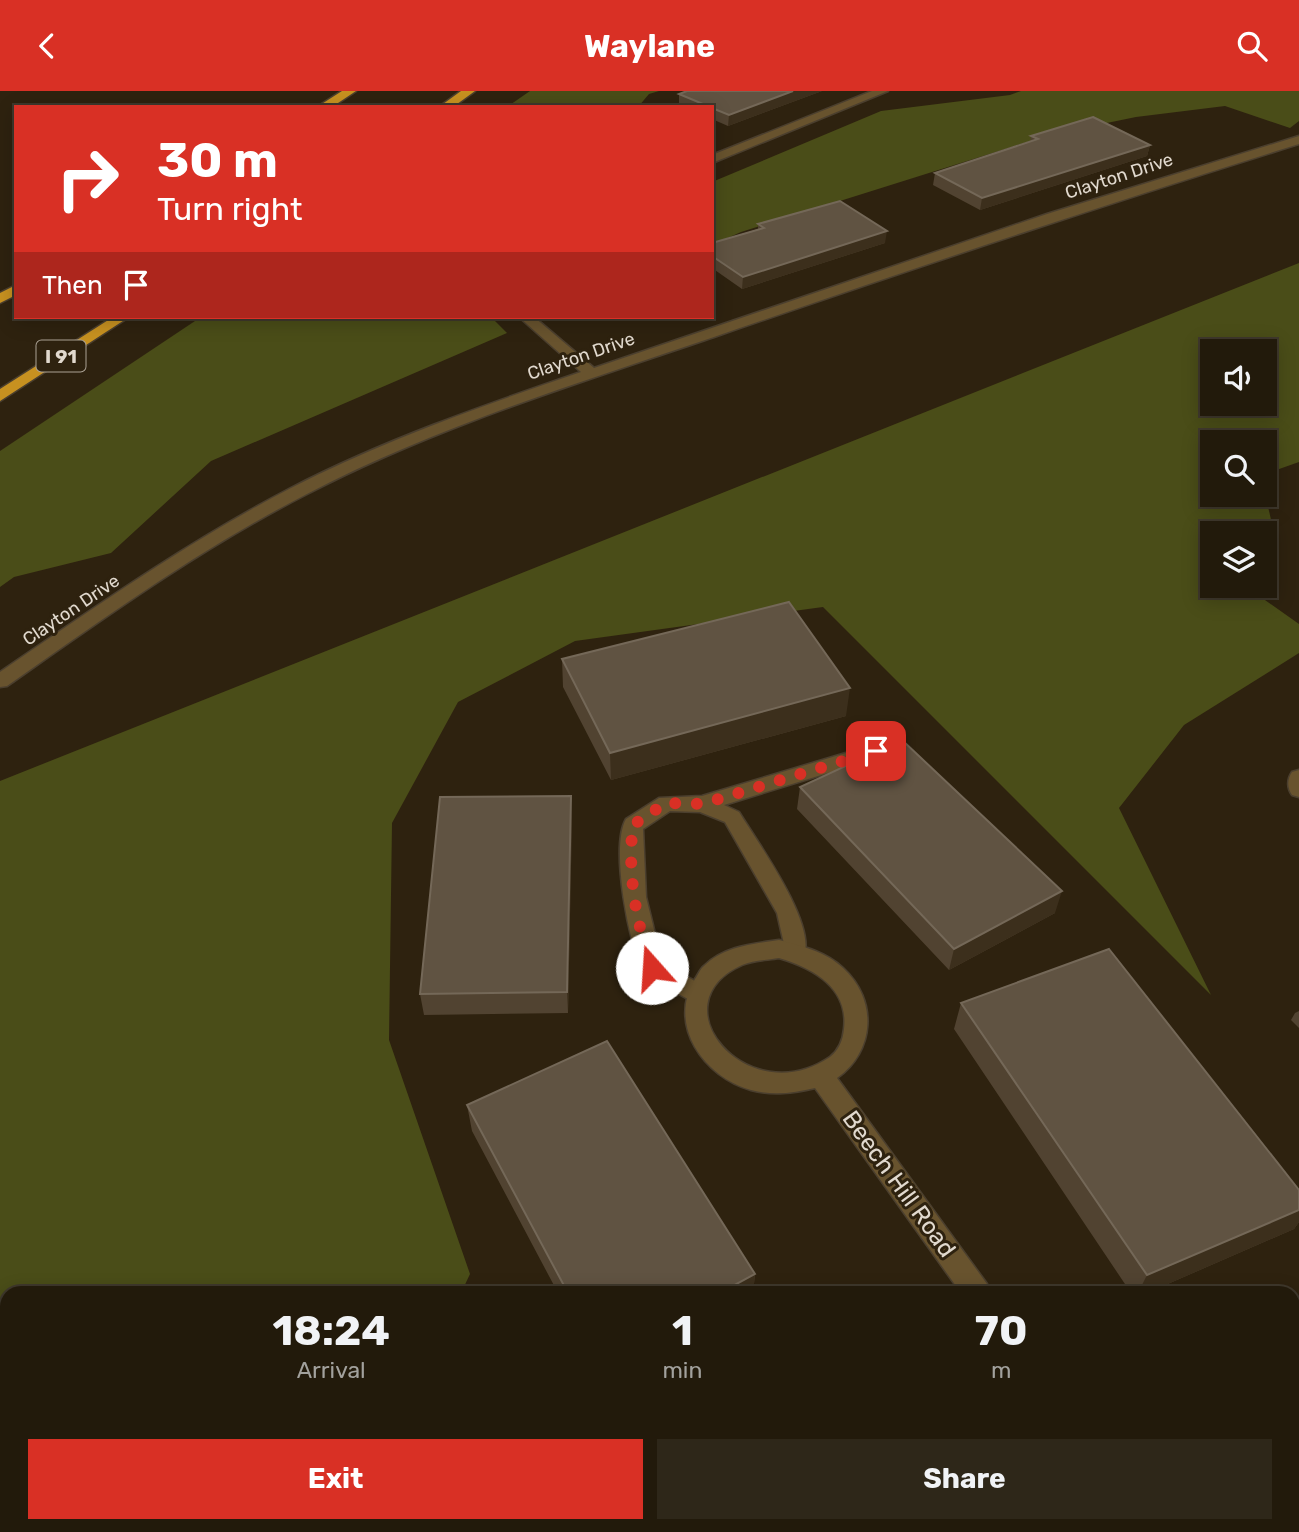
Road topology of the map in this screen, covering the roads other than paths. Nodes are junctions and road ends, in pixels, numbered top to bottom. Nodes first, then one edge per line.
1 (350, 91) edge
2 (469, 91) edge
3 (882, 91) edge
4 (326, 105) edge
5 (448, 105) edge
6 (1299, 140) edge
7 (714, 158) edge
8 (119, 319) edge
9 (528, 319) edge
10 (590, 373) junction
11 (0, 396) edge
12 (0, 681) edge
13 (876, 751) edge
14 (1299, 777) edge
15 (1299, 790) edge
16 (702, 804) junction
17 (795, 951) junction
18 (697, 994) junction
19 (820, 1075) junction
20 (972, 1286) edge

1 - 4 highway
2 - 5 highway
3 - 7 street
6 - 10 street, Clayton Drive
8 - 11 highway, I 91
9 - 10 street
10 - 12 street, Clayton Drive
13 - 16 street
14 - 15 street
16 - 17 street
16 - 18 street
17 - 18 street
17 - 19 street
18 - 19 street
19 - 20 street, Beech Hill Road

